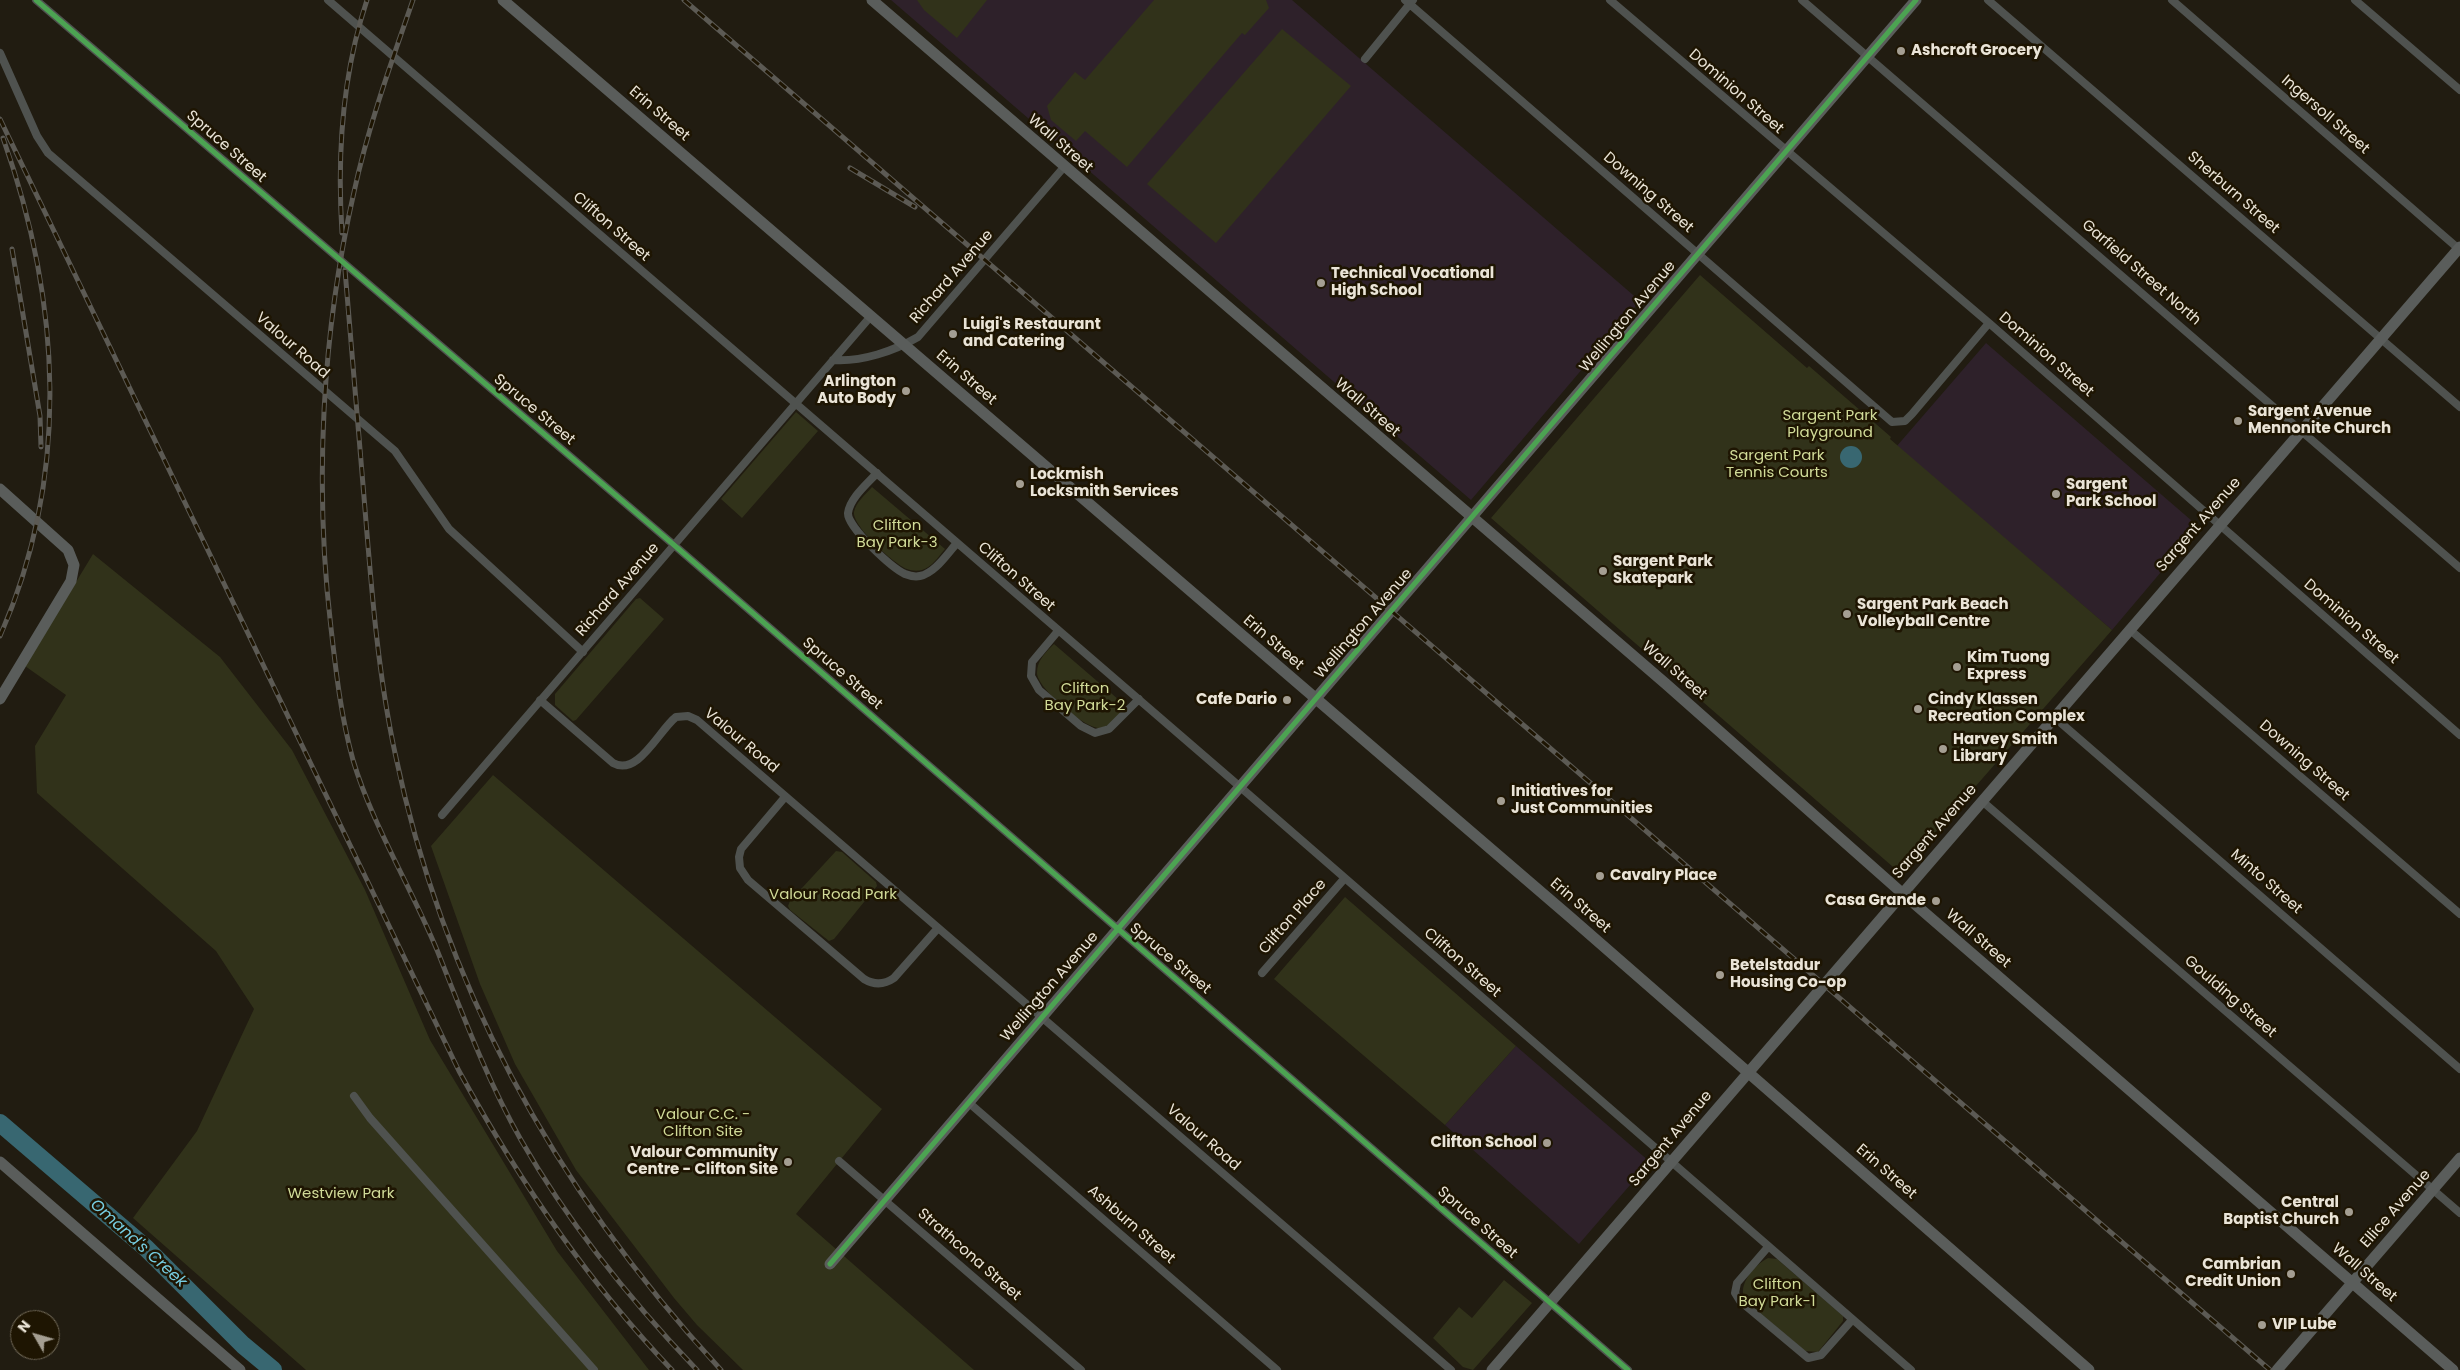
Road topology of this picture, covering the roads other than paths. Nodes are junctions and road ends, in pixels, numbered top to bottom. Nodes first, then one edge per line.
1 (36, 0) edge
2 (328, 0) edge
3 (503, 0) edge
4 (872, 0) edge
5 (1610, 0) edge
6 (1802, 0) edge
7 (1916, 0) edge
8 (1988, 0) edge
9 (2172, 0) edge
10 (2355, 0) edge
11 (1409, 1) edge
12 (0, 53) edge
13 (1869, 56) junction
14 (1365, 59) dead end
15 (2460, 90) edge
16 (1786, 152) junction
17 (1064, 167) junction
18 (2460, 248) edge
19 (1698, 254) junction
20 (872, 316) junction
21 (1989, 324) junction
22 (2381, 339) junction
23 (904, 345) junction
24 (833, 360) junction
25 (796, 403) junction
26 (2460, 406) edge
27 (2301, 431) junction
28 (877, 473) junction
29 (0, 489) edge
30 (1472, 518) junction
31 (2219, 526) junction
32 (957, 543) junction
33 (674, 545) junction
34 (2460, 568) edge
35 (2129, 629) junction
36 (1058, 631) junction
37 (582, 652) junction
38 (0, 699) edge
39 (1139, 699) junction
40 (1315, 699) junction
41 (540, 700) junction
42 (2054, 717) junction
43 (2460, 735) edge
44 (1239, 786) junction
45 (785, 797) junction
46 (1982, 801) junction
47 (442, 814) dead end
48 (1344, 879) junction
49 (1902, 893) junction
50 (2460, 914) edge
51 (938, 928) junction
52 (1116, 929) junction
53 (1262, 973) dead end
54 (1040, 1017) junction
55 (2460, 1068) edge
56 (1748, 1072) junction
57 (354, 1096) dead end
58 (968, 1102) junction
59 (2460, 1158) edge
60 (839, 1161) dead end
61 (0, 1162) edge
62 (1672, 1162) junction
63 (2433, 1190) junction
64 (884, 1200) junction
65 (2460, 1213) edge
66 (1768, 1246) junction
67 (830, 1264) dead end
68 (2352, 1283) junction
69 (1550, 1303) junction
70 (1852, 1320) junction
71 (240, 1370) edge
72 (594, 1370) edge
73 (1081, 1370) edge
74 (1277, 1370) edge
75 (1450, 1370) edge
76 (1492, 1370) edge
77 (1628, 1370) edge
78 (1912, 1370) edge
79 (2089, 1370) edge
80 (2277, 1370) edge
81 (2453, 1370) edge

1 - 33 street, Spruce Street
2 - 25 street, Clifton Street
3 - 20 main road, Erin Street
4 - 17 main road, Wall Street
5 - 16 street, Dominion Street
6 - 13 street, Garfield Street North
7 - 13 main road, Wellington Avenue
8 - 22 street, Sherburn Street
9 - 18 street, Ingersoll Street
10 - 15 street
11 - 14 street
11 - 19 street, Downing Street
12 - 37 street, Valour Road
13 - 16 main road, Wellington Avenue
13 - 27 street, Garfield Street North
16 - 19 main road, Wellington Avenue
16 - 21 street, Dominion Street
17 - 23 street, Richard Avenue
17 - 30 main road, Wall Street
18 - 22 main road, Sargent Avenue
19 - 21 street, Downing Street
19 - 30 main road, Wellington Avenue
20 - 23 main road, Erin Street
20 - 24 street, Richard Avenue
21 - 31 street, Dominion Street
22 - 26 street, Sherburn Street
22 - 27 main road, Sargent Avenue
23 - 24 street, Richard Avenue
23 - 40 main road, Erin Street
24 - 25 street, Richard Avenue
25 - 28 street, Clifton Street
25 - 33 street, Richard Avenue
27 - 31 main road, Sargent Avenue
27 - 34 street, Garfield Street North
28 - 32 street, Clifton Street
28 - 32 street, Clifton Street
29 - 38 main road
30 - 40 main road, Wellington Avenue
30 - 49 main road, Wall Street
31 - 35 main road, Sargent Avenue
31 - 43 street, Dominion Street
32 - 36 street, Clifton Street
33 - 37 street, Richard Avenue
33 - 52 street, Spruce Street
35 - 42 main road, Sargent Avenue
35 - 50 street, Downing Street
36 - 39 street, Clifton Street
36 - 39 street, Clifton Street
37 - 41 street, Richard Avenue
39 - 44 street, Clifton Street
40 - 44 main road, Wellington Avenue
40 - 56 main road, Erin Street
41 - 45 street, Valour Road
41 - 47 street, Richard Avenue
42 - 46 main road, Sargent Avenue
42 - 55 street, Minto Street
44 - 48 street, Clifton Street
44 - 52 main road, Wellington Avenue
45 - 51 street, Valour Road
45 - 51 street
46 - 49 main road, Sargent Avenue
46 - 63 street, Goulding Street
48 - 53 street, Clifton Place
48 - 62 street, Clifton Street
49 - 56 main road, Sargent Avenue
49 - 68 main road, Wall Street
51 - 54 street, Valour Road
52 - 54 main road, Wellington Avenue
52 - 69 street, Spruce Street
54 - 58 main road, Wellington Avenue
54 - 75 street, Valour Road
56 - 62 main road, Sargent Avenue
56 - 79 main road, Erin Street
57 - 72 street
58 - 64 main road, Wellington Avenue
58 - 74 street, Ashburn Street
59 - 63 main road, Ellice Avenue
60 - 64 street, Strathcona Street
61 - 71 main road
62 - 66 street, Clifton Street
62 - 69 main road, Sargent Avenue
63 - 65 street, Goulding Street
63 - 68 main road, Ellice Avenue
64 - 67 main road, Wellington Avenue
64 - 73 street, Strathcona Street
66 - 70 street, Clifton Street
66 - 70 street
68 - 80 main road, Ellice Avenue
68 - 81 main road, Wall Street
69 - 76 main road, Sargent Avenue
69 - 77 street, Spruce Street
70 - 78 street, Clifton Street

